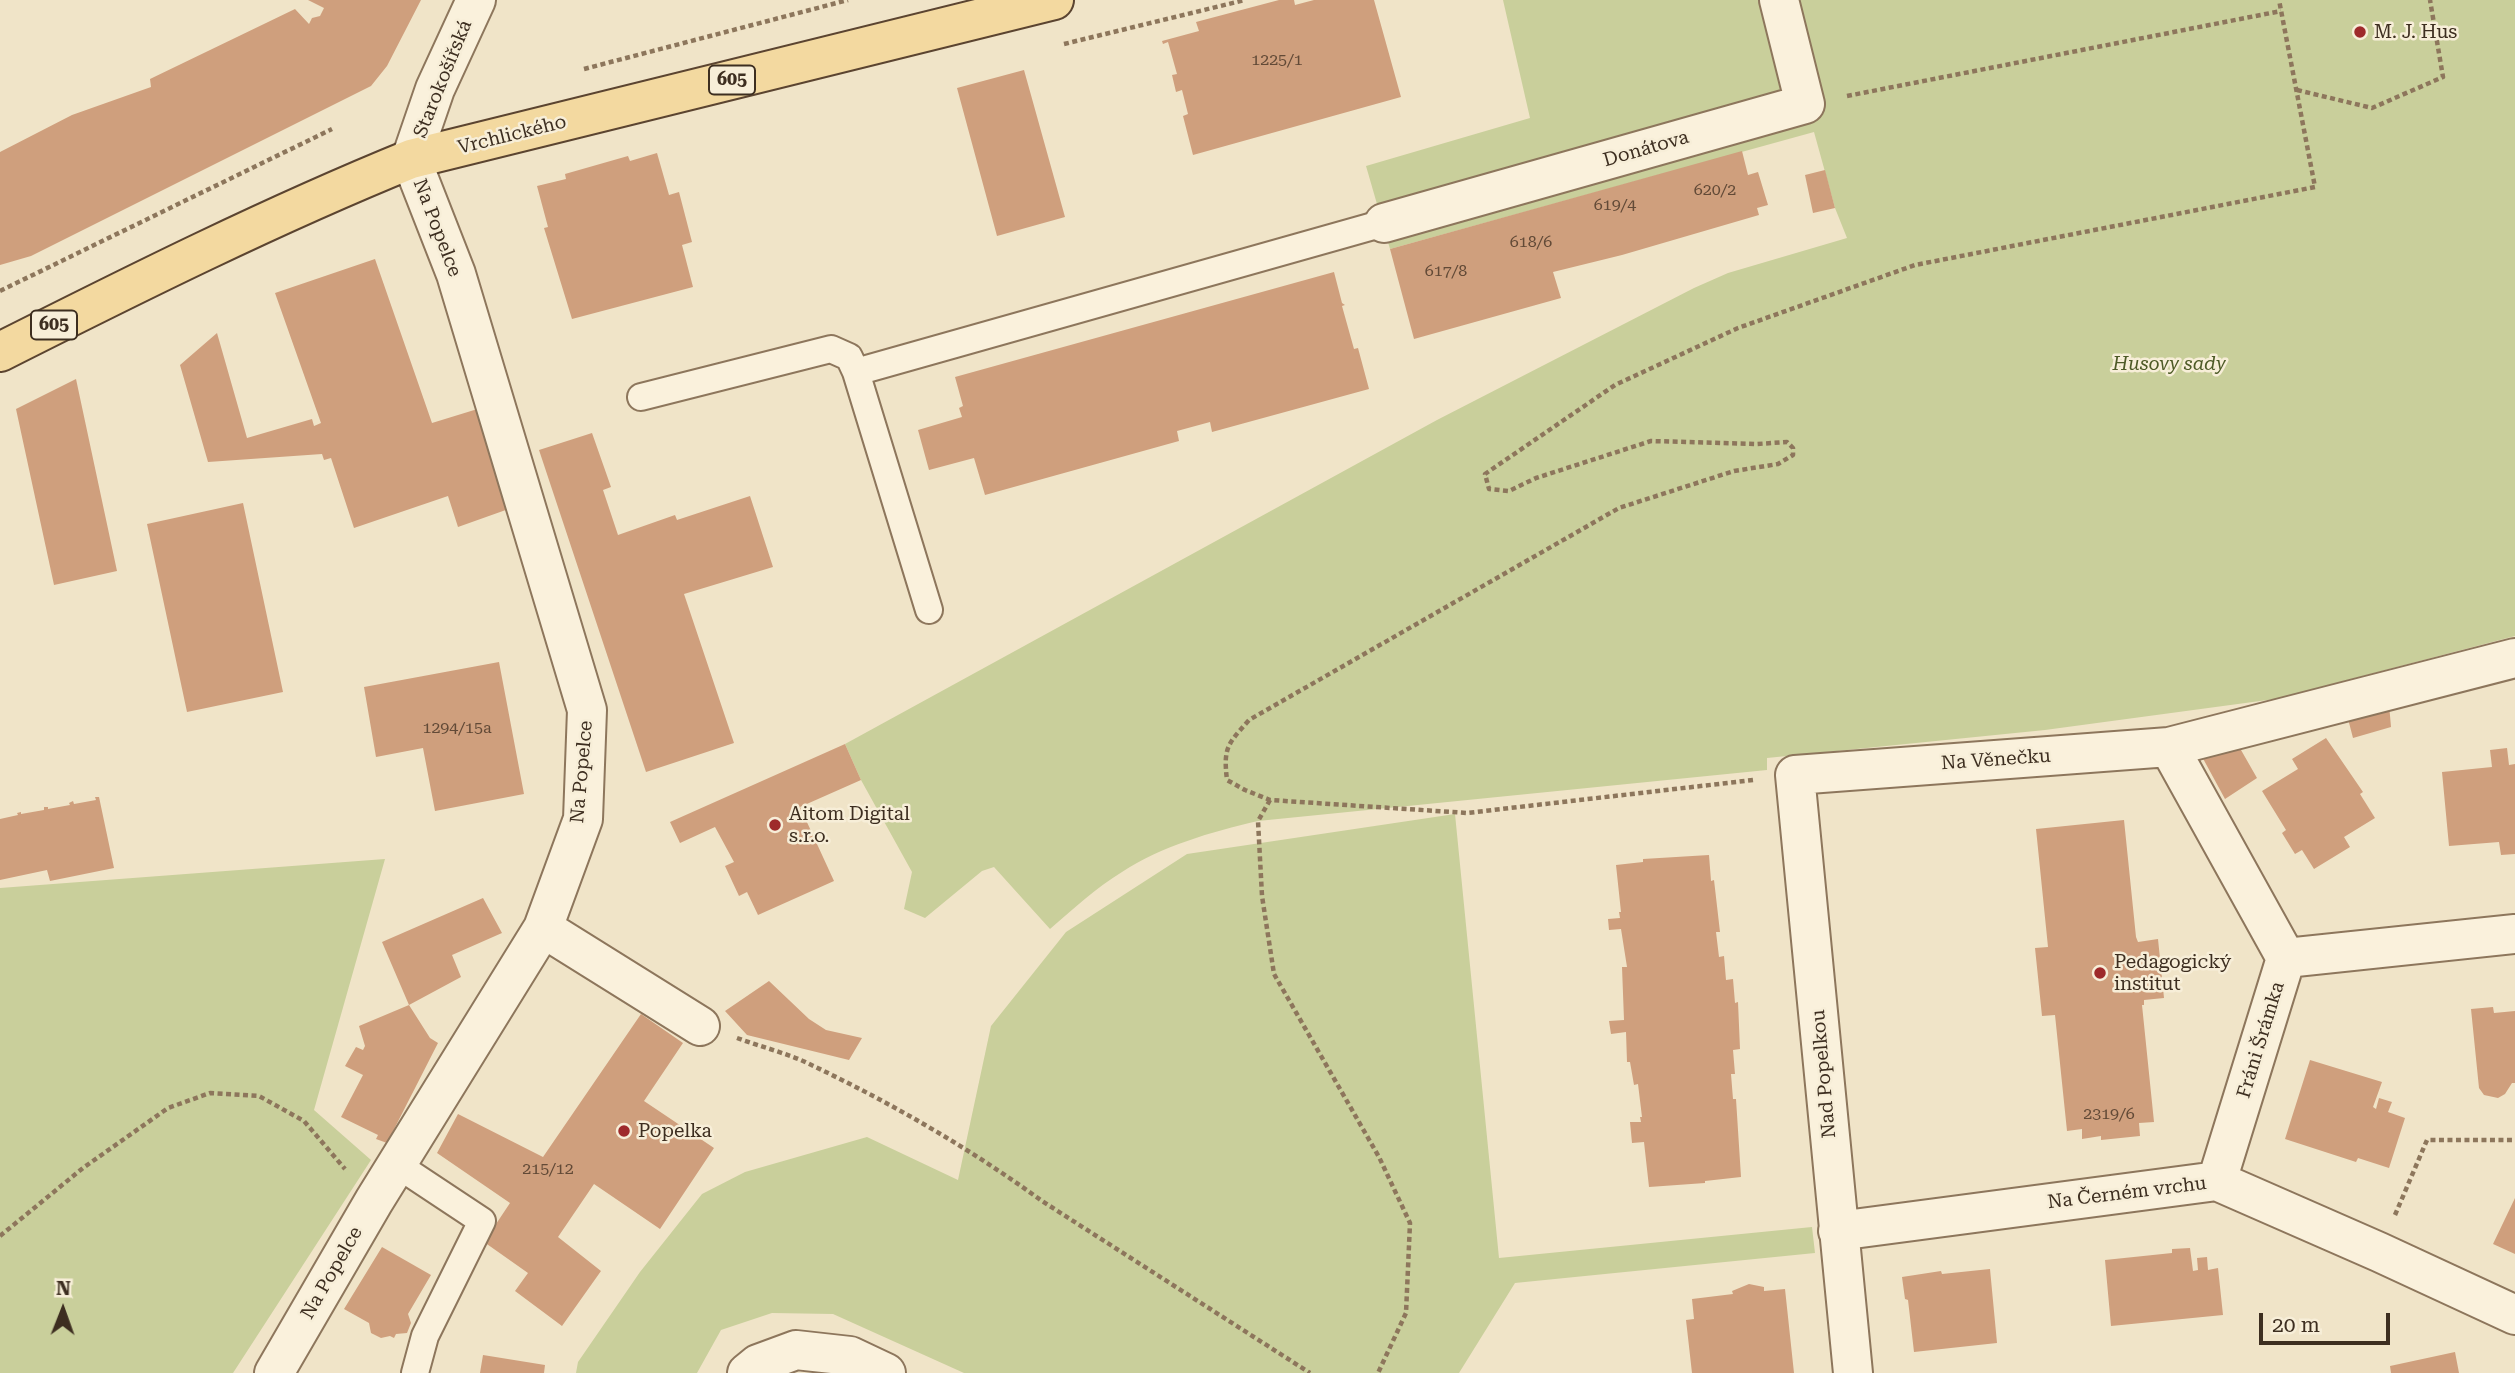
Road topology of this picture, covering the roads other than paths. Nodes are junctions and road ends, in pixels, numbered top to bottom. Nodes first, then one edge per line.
1 (476, 0) edge
2 (1054, 0) edge
3 (1779, 0) edge
4 (411, 159) junction
5 (1384, 223) joint
6 (0, 352) edge
7 (856, 372) junction
8 (641, 397) dead end
9 (929, 610) dead end
10 (2515, 658) edge
11 (2169, 747) junction
12 (1795, 775) joint
13 (542, 928) junction
14 (2515, 934) edge
15 (2286, 958) junction
16 (700, 1026) road end
17 (396, 1164) junction
18 (2217, 1181) junction
19 (1839, 1231) junction
20 (2515, 1315) edge
21 (274, 1373) edge
22 (415, 1373) edge
23 (747, 1373) edge
24 (886, 1373) edge
25 (1853, 1373) edge

1 - 4 street, Starokošířská
2 - 4 main road, Vrchlického / 605
3 - 5 street, Donátova
4 - 6 main road, Vrchlického / 605
4 - 13 street, Na Popelce
5 - 7 lane
7 - 8 lane
7 - 9 lane
10 - 11 street, Na Věnečku
11 - 12 street, Na Věnečku
11 - 15 street
12 - 19 street, Nad Popelkou
13 - 16 street
13 - 17 street, Na Popelce
14 - 15 street, Fráni Šrámka
15 - 18 street, Fráni Šrámka
17 - 21 street, Na Popelce
17 - 22 lane
18 - 19 street, Na Černém vrchu
18 - 20 street, Na Černém vrchu
19 - 25 street, Nad Popelkou
23 - 24 street

